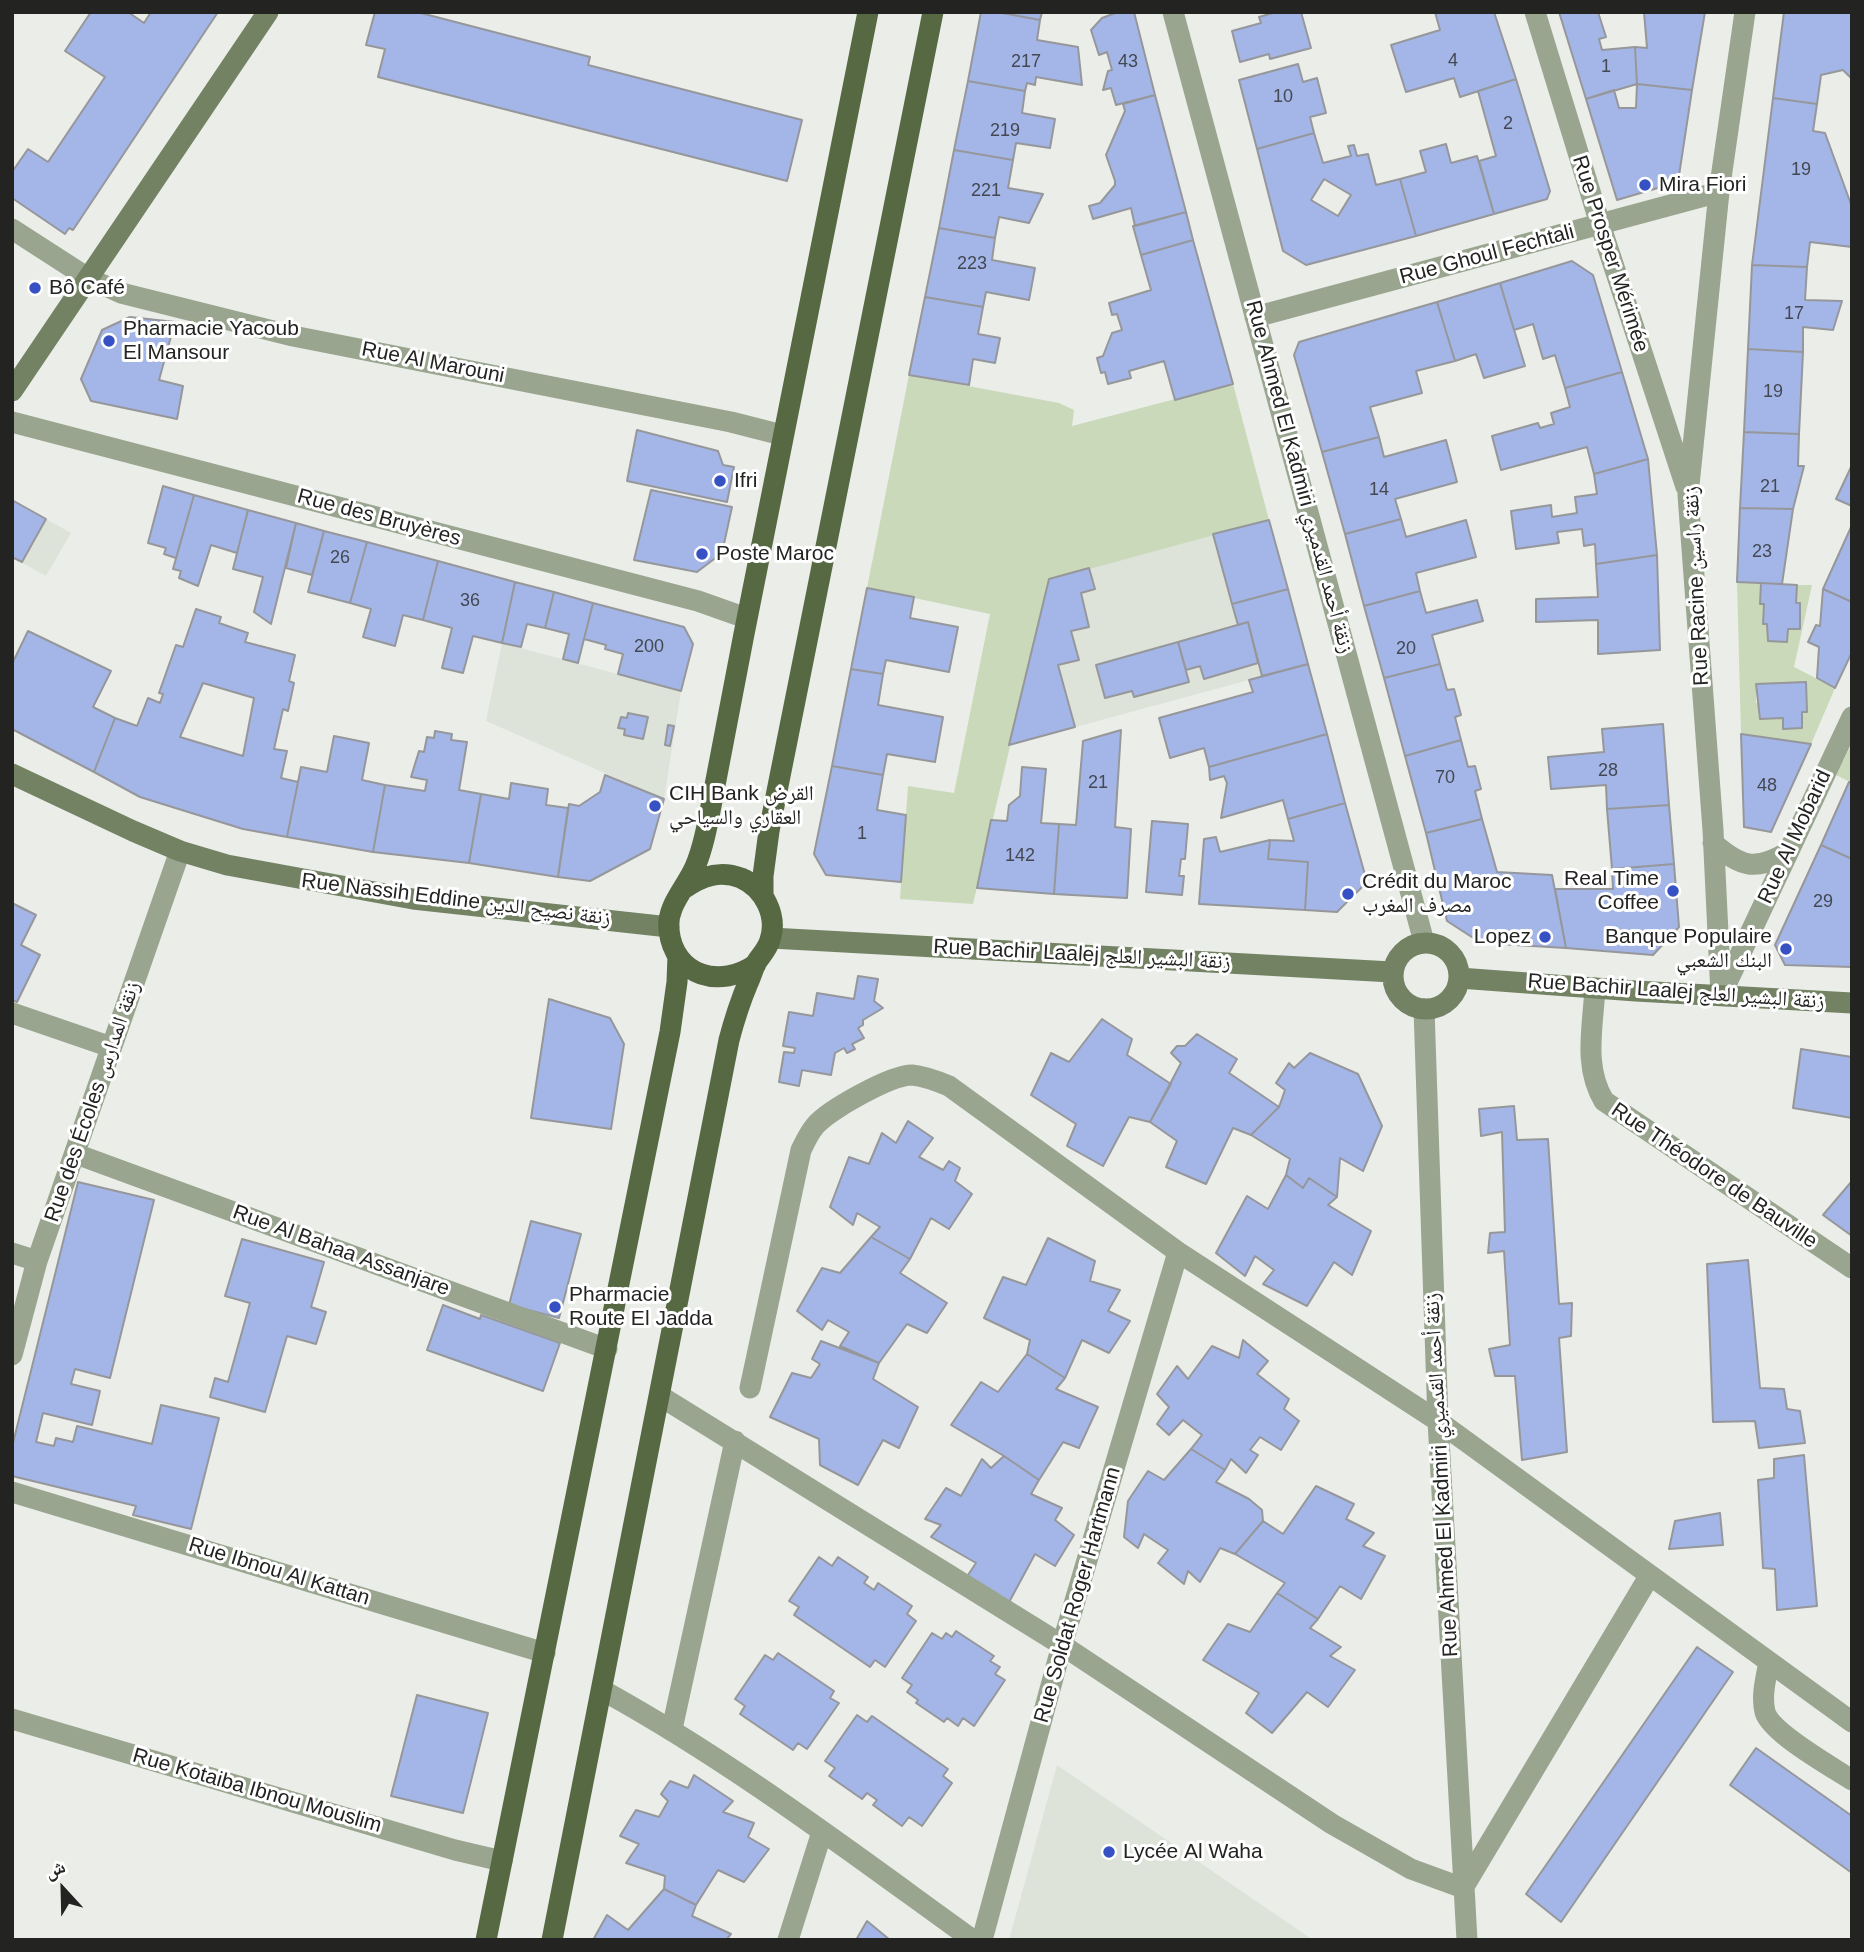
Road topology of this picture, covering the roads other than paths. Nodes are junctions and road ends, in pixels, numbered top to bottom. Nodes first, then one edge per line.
1 (268, 12) edge
2 (868, 12) edge
3 (933, 12) edge
4 (1173, 12) edge
5 (1535, 12) edge
6 (1745, 12) edge
7 (1719, 192) junction
8 (1600, 224) junction
9 (12, 229) edge
10 (88, 278) junction
11 (1255, 317) junction
12 (12, 391) edge
13 (12, 422) edge
14 (782, 435) junction
15 (1688, 495) junction
16 (746, 618) junction
17 (1852, 717) edge
18 (12, 774) edge
19 (1713, 844) junction
20 (180, 851) junction
21 (1788, 852) junction
22 (685, 888) junction
23 (764, 896) junction
24 (668, 927) junction
25 (771, 938) junction
26 (1424, 942) junction
27 (678, 956) junction
28 (756, 964) junction
29 (1392, 972) junction
30 (1459, 978) junction
31 (1595, 988) junction
32 (1721, 995) junction
33 (1852, 1003) edge
34 (1424, 1009) junction
35 (12, 1013) edge
36 (111, 1047) junction
37 (76, 1154) junction
38 (1178, 1252) junction
39 (12, 1253) edge
40 (37, 1261) junction
41 (1852, 1268) edge
42 (607, 1349) junction
43 (12, 1355) edge
44 (750, 1388) dead end
45 (660, 1396) junction
46 (1438, 1421) junction
47 (735, 1441) junction
48 (12, 1492) edge
49 (1650, 1576) junction
50 (1062, 1645) junction
51 (545, 1653) junction
52 (1769, 1662) junction
53 (602, 1690) junction
54 (12, 1719) edge
55 (1852, 1722) edge
56 (672, 1729) junction
57 (1852, 1780) edge
58 (822, 1832) junction
59 (502, 1861) junction
60 (1463, 1888) junction
61 (486, 1940) edge
62 (552, 1940) edge
63 (788, 1940) edge
64 (974, 1940) edge
65 (982, 1940) edge
66 (1466, 1940) edge

1 - 10 street
2 - 14 main road
3 - 23 main road
4 - 11 street, Rue Ahmed El Kadmiri زنقة أحمد القدميري
5 - 8 street, Rue Prosper Mérimée
6 - 7 street, Rue Racine زنقة راسين
7 - 8 street, Rue Ghoul Fechtali
7 - 15 street, Rue Racine زنقة راسين
8 - 11 street, Rue Ghoul Fechtali
8 - 15 street, Rue Prosper Mérimée
9 - 10 street, Rue Al Marouni
10 - 12 street
10 - 14 street, Rue Al Marouni
11 - 26 street, Rue Ahmed El Kadmiri زنقة أحمد القدميري
13 - 16 street, Rue des Bruyères
14 - 16 main road
15 - 19 street, Rue Racine زنقة راسين
16 - 22 main road
17 - 21 street, Rue Al Mobarid
18 - 20 street, Rue Nassih Eddine زنقة نصيح الدين
19 - 21 street
19 - 32 street, Rue Racine زنقة راسين
20 - 24 street, Rue Nassih Eddine زنقة نصيح الدين
20 - 36 street, Rue des Écoles زنقة المدارس
21 - 32 street, Rue Al Mobarid
22 - 23 main road
22 - 24 main road
23 - 25 main road
24 - 27 main road
25 - 28 main road
25 - 29 street, Rue Bachir Laalej زنقة البشير العلج
26 - 29 street
26 - 30 street
27 - 28 main road
27 - 42 main road
28 - 45 main road
29 - 34 street
30 - 31 street, Rue Bachir Laalej زنقة البشير العلج
30 - 34 street
31 - 32 street, Rue Bachir Laalej زنقة البشير العلج
31 - 41 street, Rue Théodore de Bauville
32 - 33 street, Rue Bachir Laalej زنقة البشير العلج
34 - 46 street, Rue Ahmed El Kadmiri زنقة أحمد القدميري
35 - 36 street
36 - 37 street, Rue des Écoles زنقة المدارس
37 - 40 street, Rue des Écoles زنقة المدارس
37 - 42 street, Rue Al Bahaa Assanjare
38 - 44 street
38 - 46 street
38 - 50 street, Rue Soldat Roger Hartmann
39 - 40 street
40 - 43 street, Rue des Écoles زنقة المدارس
42 - 51 main road
45 - 47 street
45 - 53 main road
46 - 49 street
46 - 60 street, Rue Ahmed El Kadmiri زنقة أحمد القدميري
47 - 50 street
47 - 56 street
48 - 51 street, Rue Ibnou Al Kattan
49 - 52 street
49 - 60 street
50 - 60 street
50 - 65 street, Rue Soldat Roger Hartmann
51 - 59 main road
52 - 55 street
52 - 57 street
53 - 56 street
53 - 62 main road
54 - 59 street, Rue Kotaiba Ibnou Mouslim
56 - 58 street
58 - 63 street
58 - 64 street
59 - 61 main road
60 - 66 street, Rue Ahmed El Kadmiri زنقة أحمد القدميري

